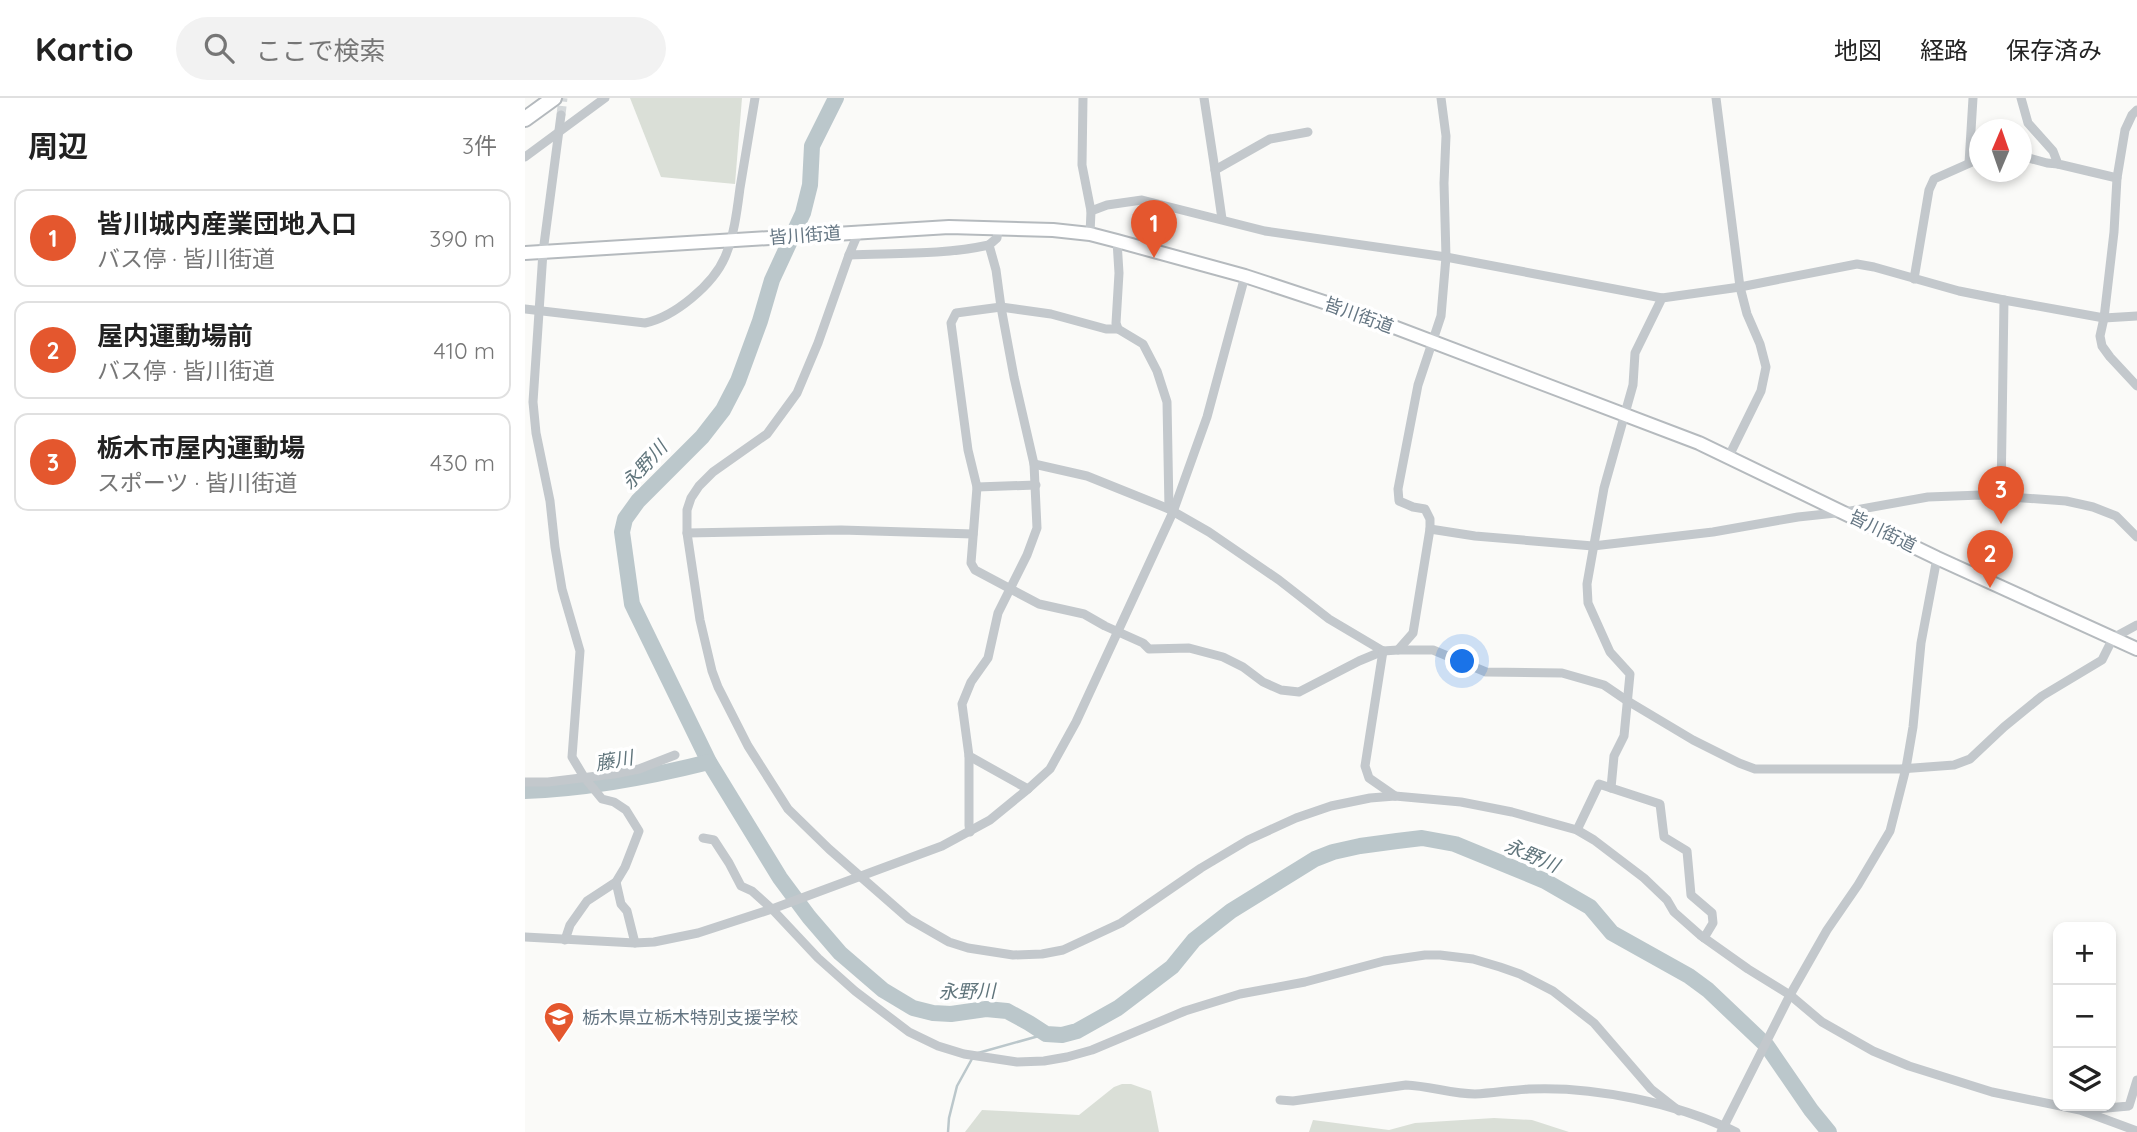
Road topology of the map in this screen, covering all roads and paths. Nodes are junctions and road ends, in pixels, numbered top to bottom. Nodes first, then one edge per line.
1 (554, 98) edge
2 (605, 98) edge
3 (755, 98) edge
4 (1083, 98) edge
5 (1204, 98) edge
6 (1441, 98) edge
7 (1716, 98) edge
8 (1973, 98) edge
9 (2021, 98) edge
10 (2137, 110) edge
11 (561, 115) tunnel mouth
12 (525, 119) edge
13 (1972, 119) edge
14 (2125, 130) junction
15 (558, 131) junction
16 (2137, 131) edge
17 (1308, 132) dead end
18 (525, 157) edge
19 (2032, 159) edge
20 (1969, 163) edge
21 (2058, 164) junction
22 (1215, 170) junction
23 (2117, 178) junction
24 (1091, 211) junction
25 (1222, 219) junction
26 (998, 228) junction
27 (855, 232) junction
28 (1090, 234) junction
29 (732, 239) junction
30 (1117, 241) junction
31 (989, 245) junction
32 (543, 252) junction
33 (525, 253) edge
34 (849, 254) junction
35 (1445, 257) junction
36 (1245, 276) junction
37 (1914, 279) junction
38 (1740, 286) junction
39 (1662, 298) junction
40 (2004, 300) junction
41 (1001, 307) junction
42 (525, 309) edge
43 (538, 311) junction
44 (2137, 316) edge
45 (2104, 318) junction
46 (1118, 328) junction
47 (1433, 341) junction
48 (2137, 386) edge
49 (1624, 414) junction
50 (1729, 456) junction
51 (1034, 464) junction
52 (1036, 485) junction
53 (977, 487) junction
54 (2001, 496) junction
55 (1171, 511) junction
56 (1845, 512) junction
57 (1430, 529) junction
58 (687, 533) junction
59 (973, 534) junction
60 (2137, 537) edge
61 (1593, 546) junction
62 (1937, 558) junction
63 (1009, 589) junction
64 (2137, 625) edge
65 (1118, 632) junction
66 (2113, 638) junction
67 (2137, 649) edge
68 (1398, 650) junction
69 (1383, 651) junction
70 (1626, 700) junction
71 (674, 755) dead end
72 (969, 756) junction
73 (1906, 768) junction
74 (584, 777) junction
75 (525, 782) edge
76 (1611, 788) junction
77 (1028, 789) junction
78 (1395, 796) junction
79 (1577, 830) junction
80 (971, 832) junction
81 (703, 838) dead end
82 (857, 878) junction
83 (616, 882) junction
84 (775, 908) junction
85 (525, 937) edge
86 (1703, 938) junction
87 (565, 940) junction
88 (635, 943) junction
89 (1790, 995) junction
90 (2137, 1080) edge
91 (1280, 1101) dead end
92 (2053, 1104) edge
93 (2116, 1107) edge
94 (1679, 1111) junction
95 (2083, 1111) edge
96 (1722, 1129) edge
97 (2137, 1130) edge
98 (1736, 1132) edge

1 - 12 highway
2 - 15 street
3 - 29 street
4 - 24 street
5 - 22 street
6 - 35 street
7 - 38 street
8 - 13 street
9 - 21 street
10 - 14 street
11 - 15 street
14 - 16 street
14 - 23 street
15 - 18 street
15 - 32 street
17 - 22 street
19 - 21 street
20 - 37 street
21 - 23 street
22 - 25 street
23 - 45 street
24 - 25 street
24 - 28 street
25 - 35 street
26 - 27 main road, 皆川街道
26 - 28 main road, 皆川街道
26 - 31 street
27 - 29 main road, 皆川街道
27 - 34 street
28 - 30 main road, 皆川街道
29 - 32 main road, 皆川街道
29 - 43 street
30 - 36 main road, 皆川街道
30 - 46 street
31 - 34 street
31 - 41 street
32 - 33 main road, 皆川街道
32 - 43 street
34 - 58 street
35 - 39 street
35 - 47 street
36 - 47 main road, 皆川街道
36 - 55 street
37 - 38 street
37 - 40 street
38 - 39 street
38 - 50 street
39 - 49 street
40 - 45 street
40 - 54 street
41 - 46 street
41 - 51 street
41 - 53 street
42 - 43 street
43 - 74 street
44 - 45 street
45 - 48 street
46 - 55 street
47 - 49 main road, 皆川街道
47 - 57 street
49 - 50 main road, 皆川街道
49 - 61 street
50 - 56 main road, 皆川街道
51 - 52 street
51 - 55 street
52 - 53 street
52 - 63 street
53 - 59 street
54 - 56 street
54 - 60 street
55 - 65 street
55 - 69 street
56 - 61 street
56 - 62 main road, 皆川街道
57 - 61 street
57 - 68 street
58 - 59 street
58 - 82 street
59 - 63 street
61 - 70 street
62 - 66 main road, 皆川街道
62 - 73 street
63 - 65 street
63 - 72 street
64 - 66 street
65 - 69 street
65 - 77 street
66 - 67 main road, 皆川街道
66 - 73 street
68 - 69 street
68 - 70 street
69 - 78 street
70 - 73 street
70 - 76 street
71 - 74 street
72 - 77 street
72 - 80 street
73 - 89 street
74 - 75 street
74 - 83 street
76 - 79 street
76 - 86 street
77 - 80 street
78 - 79 street
78 - 82 street
79 - 86 street
80 - 82 street
81 - 84 street
82 - 84 street
83 - 87 street
83 - 88 street
84 - 88 street
84 - 94 street
85 - 87 street
86 - 89 street
87 - 88 street
89 - 92 street
89 - 96 street
90 - 93 street
91 - 94 street
94 - 96 street
95 - 97 street
96 - 98 street

